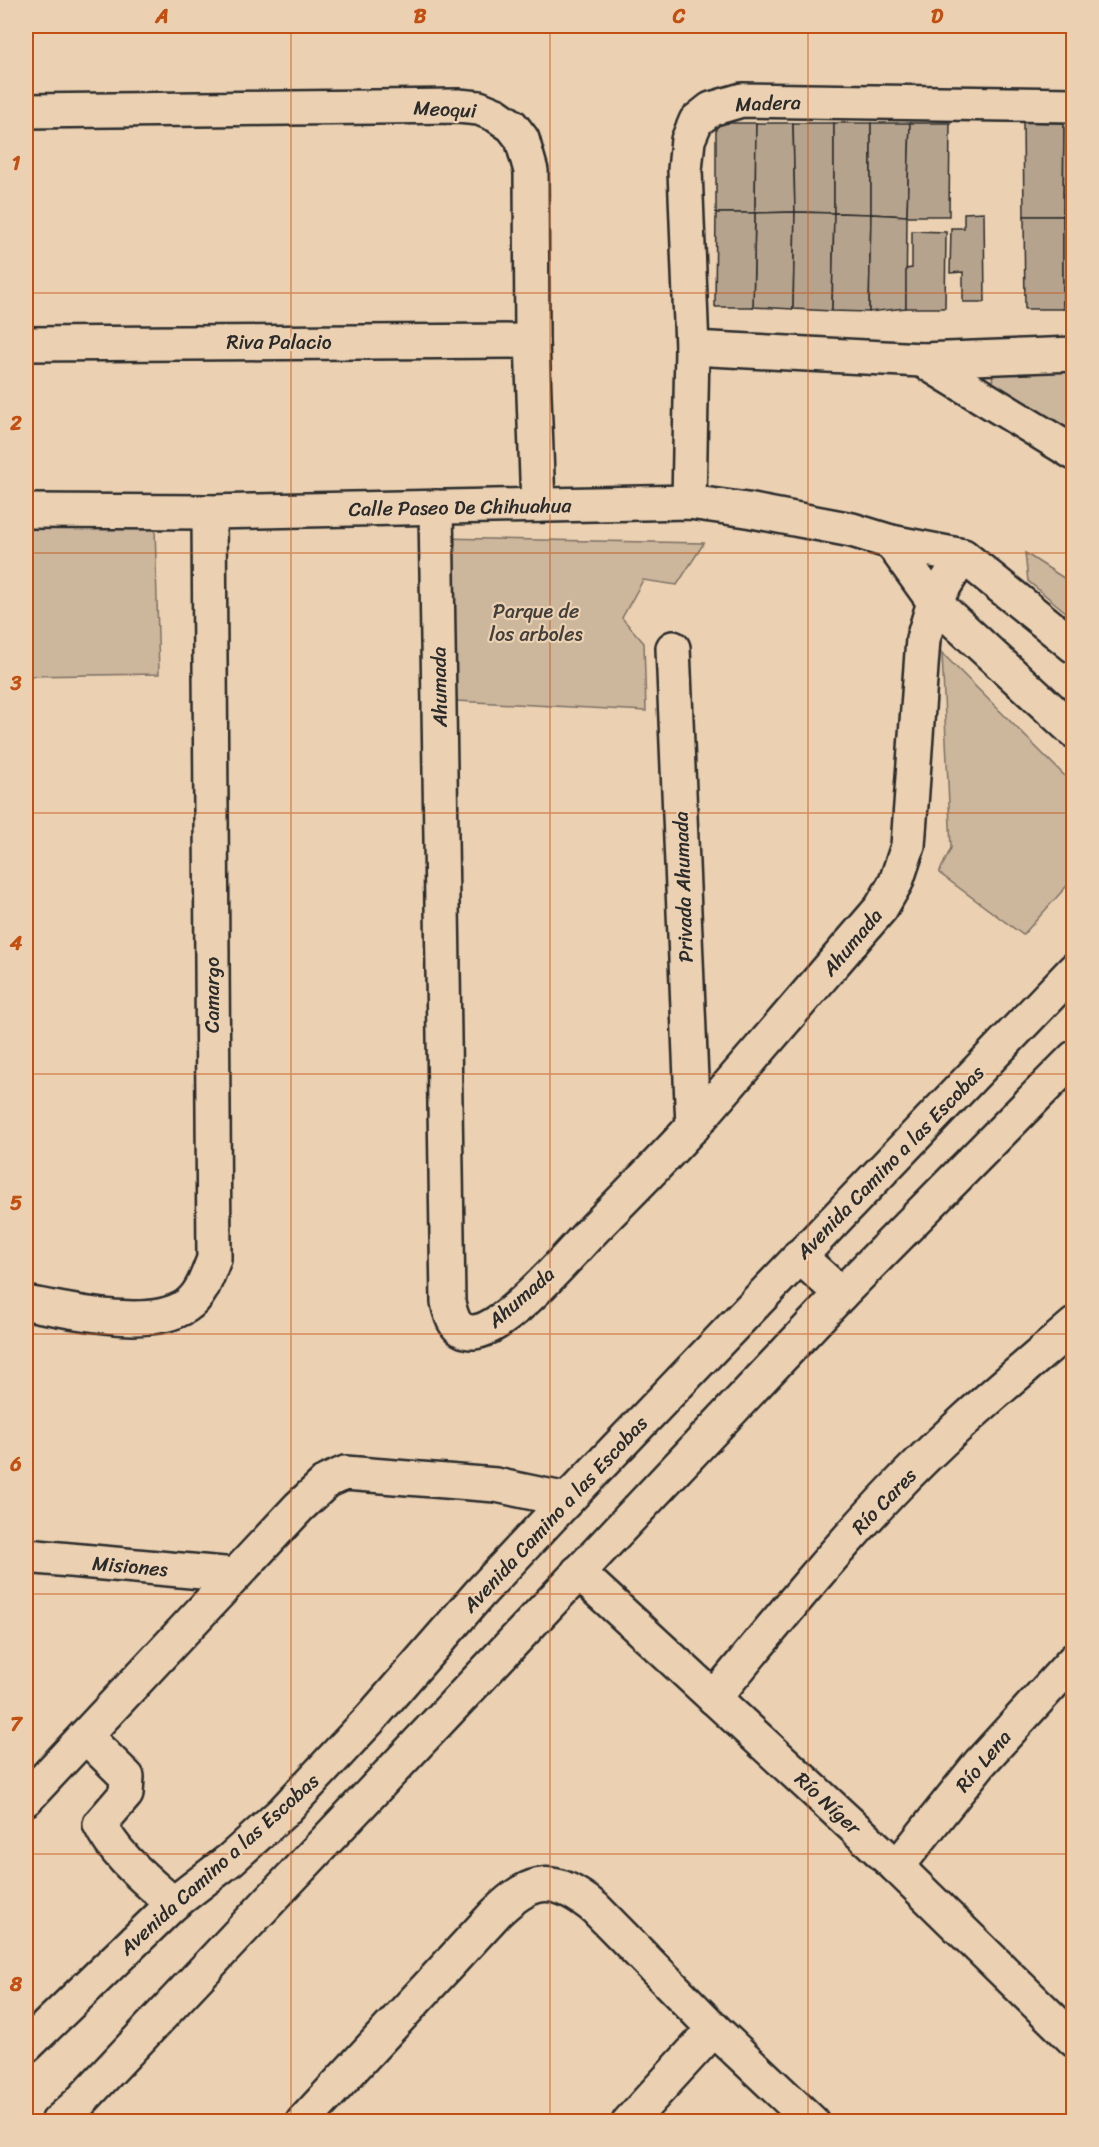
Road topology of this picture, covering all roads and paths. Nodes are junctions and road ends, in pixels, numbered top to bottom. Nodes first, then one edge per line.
1 (1074, 105) edge
2 (26, 111) edge
3 (532, 341) junction
4 (26, 344) edge
5 (692, 348) junction
6 (1074, 354) edge
7 (922, 360) junction
8 (1074, 453) edge
9 (688, 502) junction
10 (538, 505) junction
11 (436, 507) junction
12 (26, 511) edge
13 (209, 512) junction
14 (891, 542) junction
15 (963, 556) junction
16 (934, 602) junction
17 (1074, 645) edge
18 (673, 648) dead end
19 (1074, 731) edge
20 (1074, 969) edge
21 (1074, 1058) edge
22 (693, 1127) junction
23 (799, 1256) junction
24 (842, 1294) junction
25 (26, 1303) edge
26 (1074, 1325) edge
27 (567, 1500) junction
28 (26, 1556) edge
29 (578, 1572) junction
30 (235, 1575) junction
31 (1074, 1660) edge
32 (714, 1698) junction
33 (84, 1737) junction
34 (26, 1799) edge
35 (897, 1867) junction
36 (173, 1904) junction
37 (714, 2029) junction
38 (1072, 2035) edge
39 (26, 2046) edge
40 (58, 2121) edge
41 (303, 2121) edge
42 (629, 2121) edge
43 (812, 2121) edge

1 - 5 street, Madera
2 - 3 street, Meoqui
3 - 4 street, Riva Palacio
3 - 10 street, Meoqui
5 - 7 street
5 - 9 street, Madera
6 - 7 street
7 - 8 street
9 - 10 street, Calle Paseo De Chihuahua
9 - 14 street, Calle Paseo De Chihuahua
10 - 11 street, Calle Paseo De Chihuahua
11 - 13 street, Calle Paseo De Chihuahua
11 - 22 street, Ahumada
12 - 13 street, Calle Paseo De Chihuahua
13 - 25 street, Camargo
14 - 15 street, Calle Paseo De Chihuahua
14 - 16 street
15 - 16 street, Ahumada
15 - 17 street, Calle Paseo De Chihuahua
16 - 19 street
16 - 22 street, Ahumada
18 - 22 street, Privada Ahumada
20 - 23 street, Avenida Camino a las Escobas
21 - 24 street
23 - 24 street
23 - 27 street, Avenida Camino a las Escobas
24 - 29 street
26 - 32 street, Río Cares
27 - 30 street
27 - 36 street, Avenida Camino a las Escobas
28 - 30 street, Misiones
29 - 32 street, Río Níger
29 - 40 street
30 - 33 street
31 - 35 street, Río Lena
32 - 35 street, Río Níger
33 - 34 street
33 - 36 street
35 - 38 street, Río Níger
36 - 39 street, Avenida Camino a las Escobas
37 - 41 street
37 - 42 street
37 - 43 street

